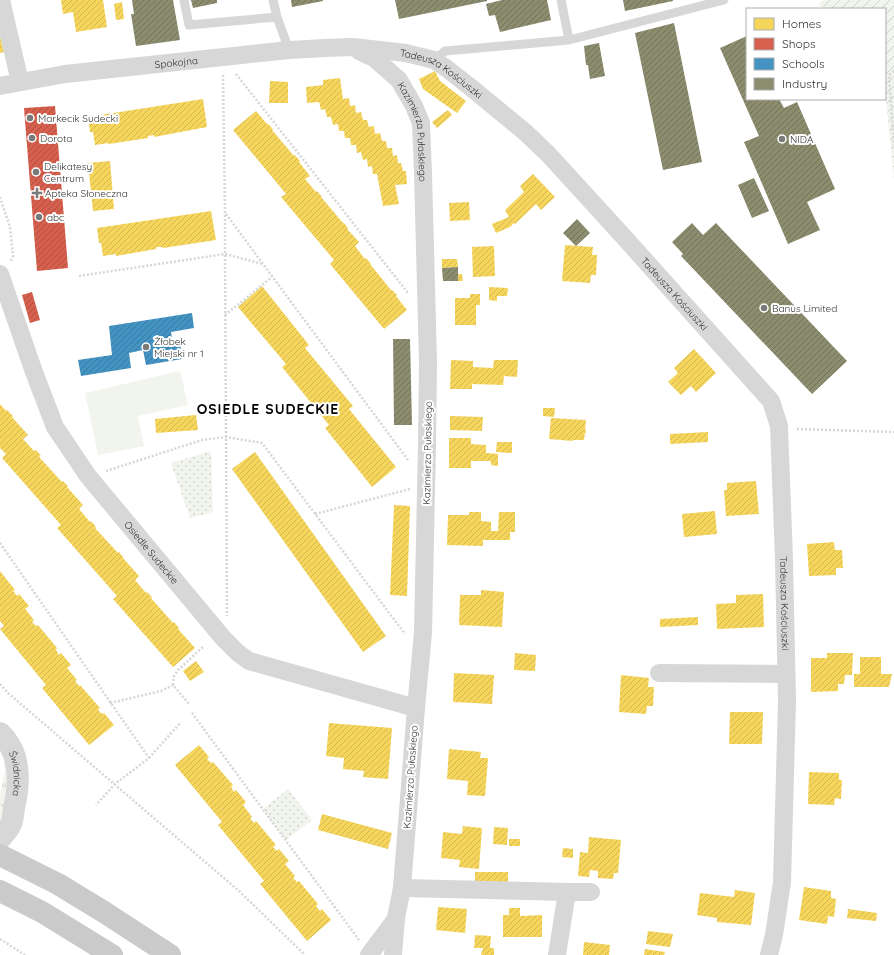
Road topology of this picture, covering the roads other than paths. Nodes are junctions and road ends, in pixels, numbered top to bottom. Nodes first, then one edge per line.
1 (2, 0) edge
2 (184, 0) edge
3 (273, 0) edge
4 (561, 0) edge
5 (724, 0) edge
6 (277, 17) junction
7 (569, 40) junction
8 (353, 48) junction
9 (289, 50) junction
10 (434, 60) junction
11 (20, 82) junction
12 (0, 86) edge
13 (5, 271) edge
14 (659, 673) dead end
15 (786, 674) junction
16 (416, 708) junction
17 (0, 733) edge
18 (0, 838) edge
19 (0, 855) edge
20 (402, 888) junction
21 (0, 891) edge
22 (567, 892) junction
23 (590, 892) dead end
24 (396, 918) junction
25 (366, 950) edge
26 (112, 955) edge
27 (170, 955) edge
28 (393, 955) edge
29 (557, 955) edge
30 (769, 955) edge

1 - 11 street
2 - 6 lane
3 - 6 lane
4 - 7 lane
5 - 7 lane
6 - 9 lane
7 - 10 lane
8 - 9 street, Spokojna
8 - 10 street, Tadeusza Kościuszki
8 - 16 street, Kazimierza Pułaskiego
9 - 11 street, Spokojna
10 - 15 street, Tadeusza Kościuszki
11 - 12 street, Spokojna
13 - 16 street, Osiedle Sudeckie
14 - 15 street
15 - 30 street, Tadeusza Kościuszki
16 - 20 street, Kazimierza Pułaskiego
17 - 18 street, Świdnicka
19 - 27 main road
20 - 22 street
20 - 24 street, Kazimierza Pułaskiego
21 - 26 main road
22 - 23 street
22 - 29 street
24 - 25 street, Kazimierza Pułaskiego
24 - 28 street, Kazimierza Pułaskiego

